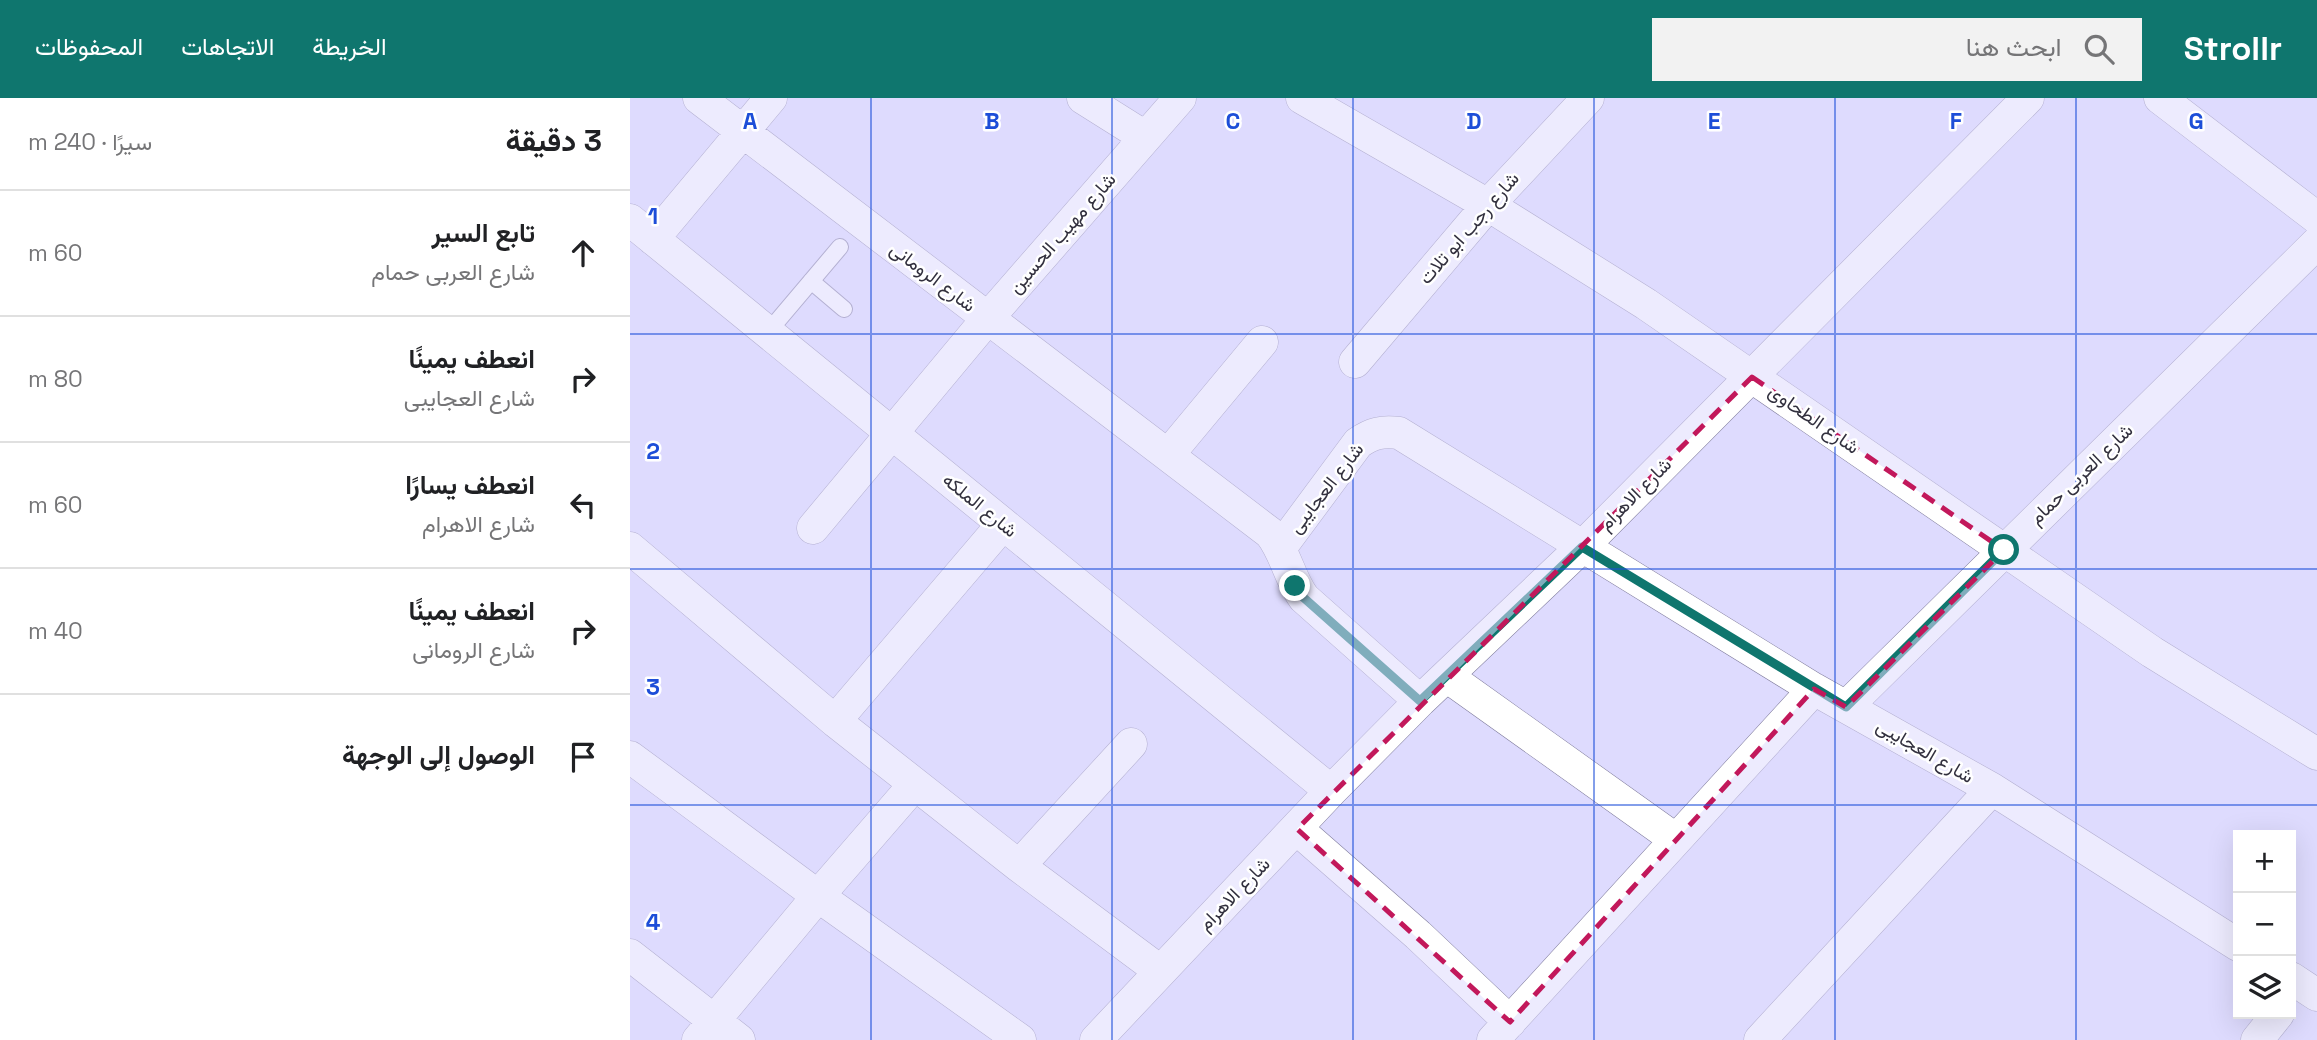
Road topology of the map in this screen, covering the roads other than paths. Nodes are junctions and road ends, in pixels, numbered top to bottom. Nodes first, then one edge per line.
1 (699, 98) edge
2 (771, 98) edge
3 (1083, 98) edge
4 (1180, 98) edge
5 (1302, 98) edge
6 (1588, 98) edge
7 (2028, 98) edge
8 (2160, 98) edge
9 (743, 131) junction
10 (1145, 137) junction
11 (1488, 205) junction
12 (2317, 218) edge
13 (642, 229) edge
14 (2317, 243) edge
15 (840, 247) dead end
16 (811, 281) junction
17 (844, 309) dead end
18 (988, 318) junction
19 (768, 332) junction
20 (1262, 342) dead end
21 (1355, 362) dead end
22 (1752, 377) junction
23 (891, 433) junction
24 (1168, 455) junction
25 (1003, 524) junction
26 (813, 528) dead end
27 (1281, 547) junction
28 (1582, 547) junction
29 (630, 548) edge
30 (2004, 550) junction
31 (1448, 677) junction
32 (1814, 689) junction
33 (1420, 701) junction
34 (1846, 707) junction
35 (835, 721) junction
36 (1131, 744) dead end
37 (2317, 754) edge
38 (630, 757) edge
39 (915, 784) junction
40 (1992, 789) junction
41 (1331, 791) junction
42 (1297, 829) junction
43 (1675, 839) junction
44 (1019, 866) junction
45 (818, 896) junction
46 (2233, 942) edge
47 (630, 955) edge
48 (1160, 971) junction
49 (2274, 1019) edge
50 (706, 1030) edge
51 (1501, 1031) edge
52 (739, 1040) edge
53 (1020, 1040) edge
54 (1096, 1040) edge
55 (1760, 1040) edge
56 (2257, 1040) edge

1 - 9 street, شارع الرومانى
2 - 9 street
3 - 10 street
4 - 10 street, شارع مهيب الحسين
5 - 11 street, شارع الطحاوى
6 - 11 street, شارع رجب ابو تلات
7 - 22 street, شارع الاهرام
8 - 12 street
9 - 13 street
9 - 18 street, شارع الرومانى
10 - 18 street, شارع مهيب الحسين
11 - 21 street, شارع رجب ابو تلات
11 - 22 street, شارع الطحاوى
13 - 19 street, شارع الملكه
14 - 30 street, شارع العربى حمام
15 - 16 lane
16 - 17 lane
16 - 19 lane
18 - 23 street, شارع مهيب الحسين
18 - 24 street, شارع الرومانى
19 - 23 street, شارع الملكه
20 - 24 street
22 - 28 street, شارع الاهرام
22 - 30 street, شارع الطحاوى
23 - 25 street, شارع الملكه
23 - 26 street, شارع مهيب الحسين
24 - 27 street, شارع الرومانى
25 - 35 street
25 - 41 street, شارع الملكه
27 - 28 street, شارع العجايبى
27 - 33 street, شارع الرومانى
28 - 31 street, شارع الاهرام
28 - 32 street, شارع العجايبى
29 - 35 street
30 - 34 street, شارع العربى حمام
30 - 37 street, شارع الطحاوى
31 - 33 street, شارع الاهرام
31 - 43 street
32 - 34 street, شارع العجايبى
32 - 43 street
33 - 41 street, شارع الاهرام
34 - 40 street, شارع العجايبى
35 - 39 street
36 - 44 street
38 - 45 street
39 - 44 street
39 - 45 street
40 - 46 street, شارع العجايبى
40 - 55 street
41 - 42 street, شارع الاهرام
42 - 48 street, شارع الاهرام
42 - 51 street
43 - 51 street
44 - 48 street
45 - 50 street
45 - 53 street
47 - 50 street
48 - 54 street, شارع الاهرام
49 - 56 street
50 - 52 street

